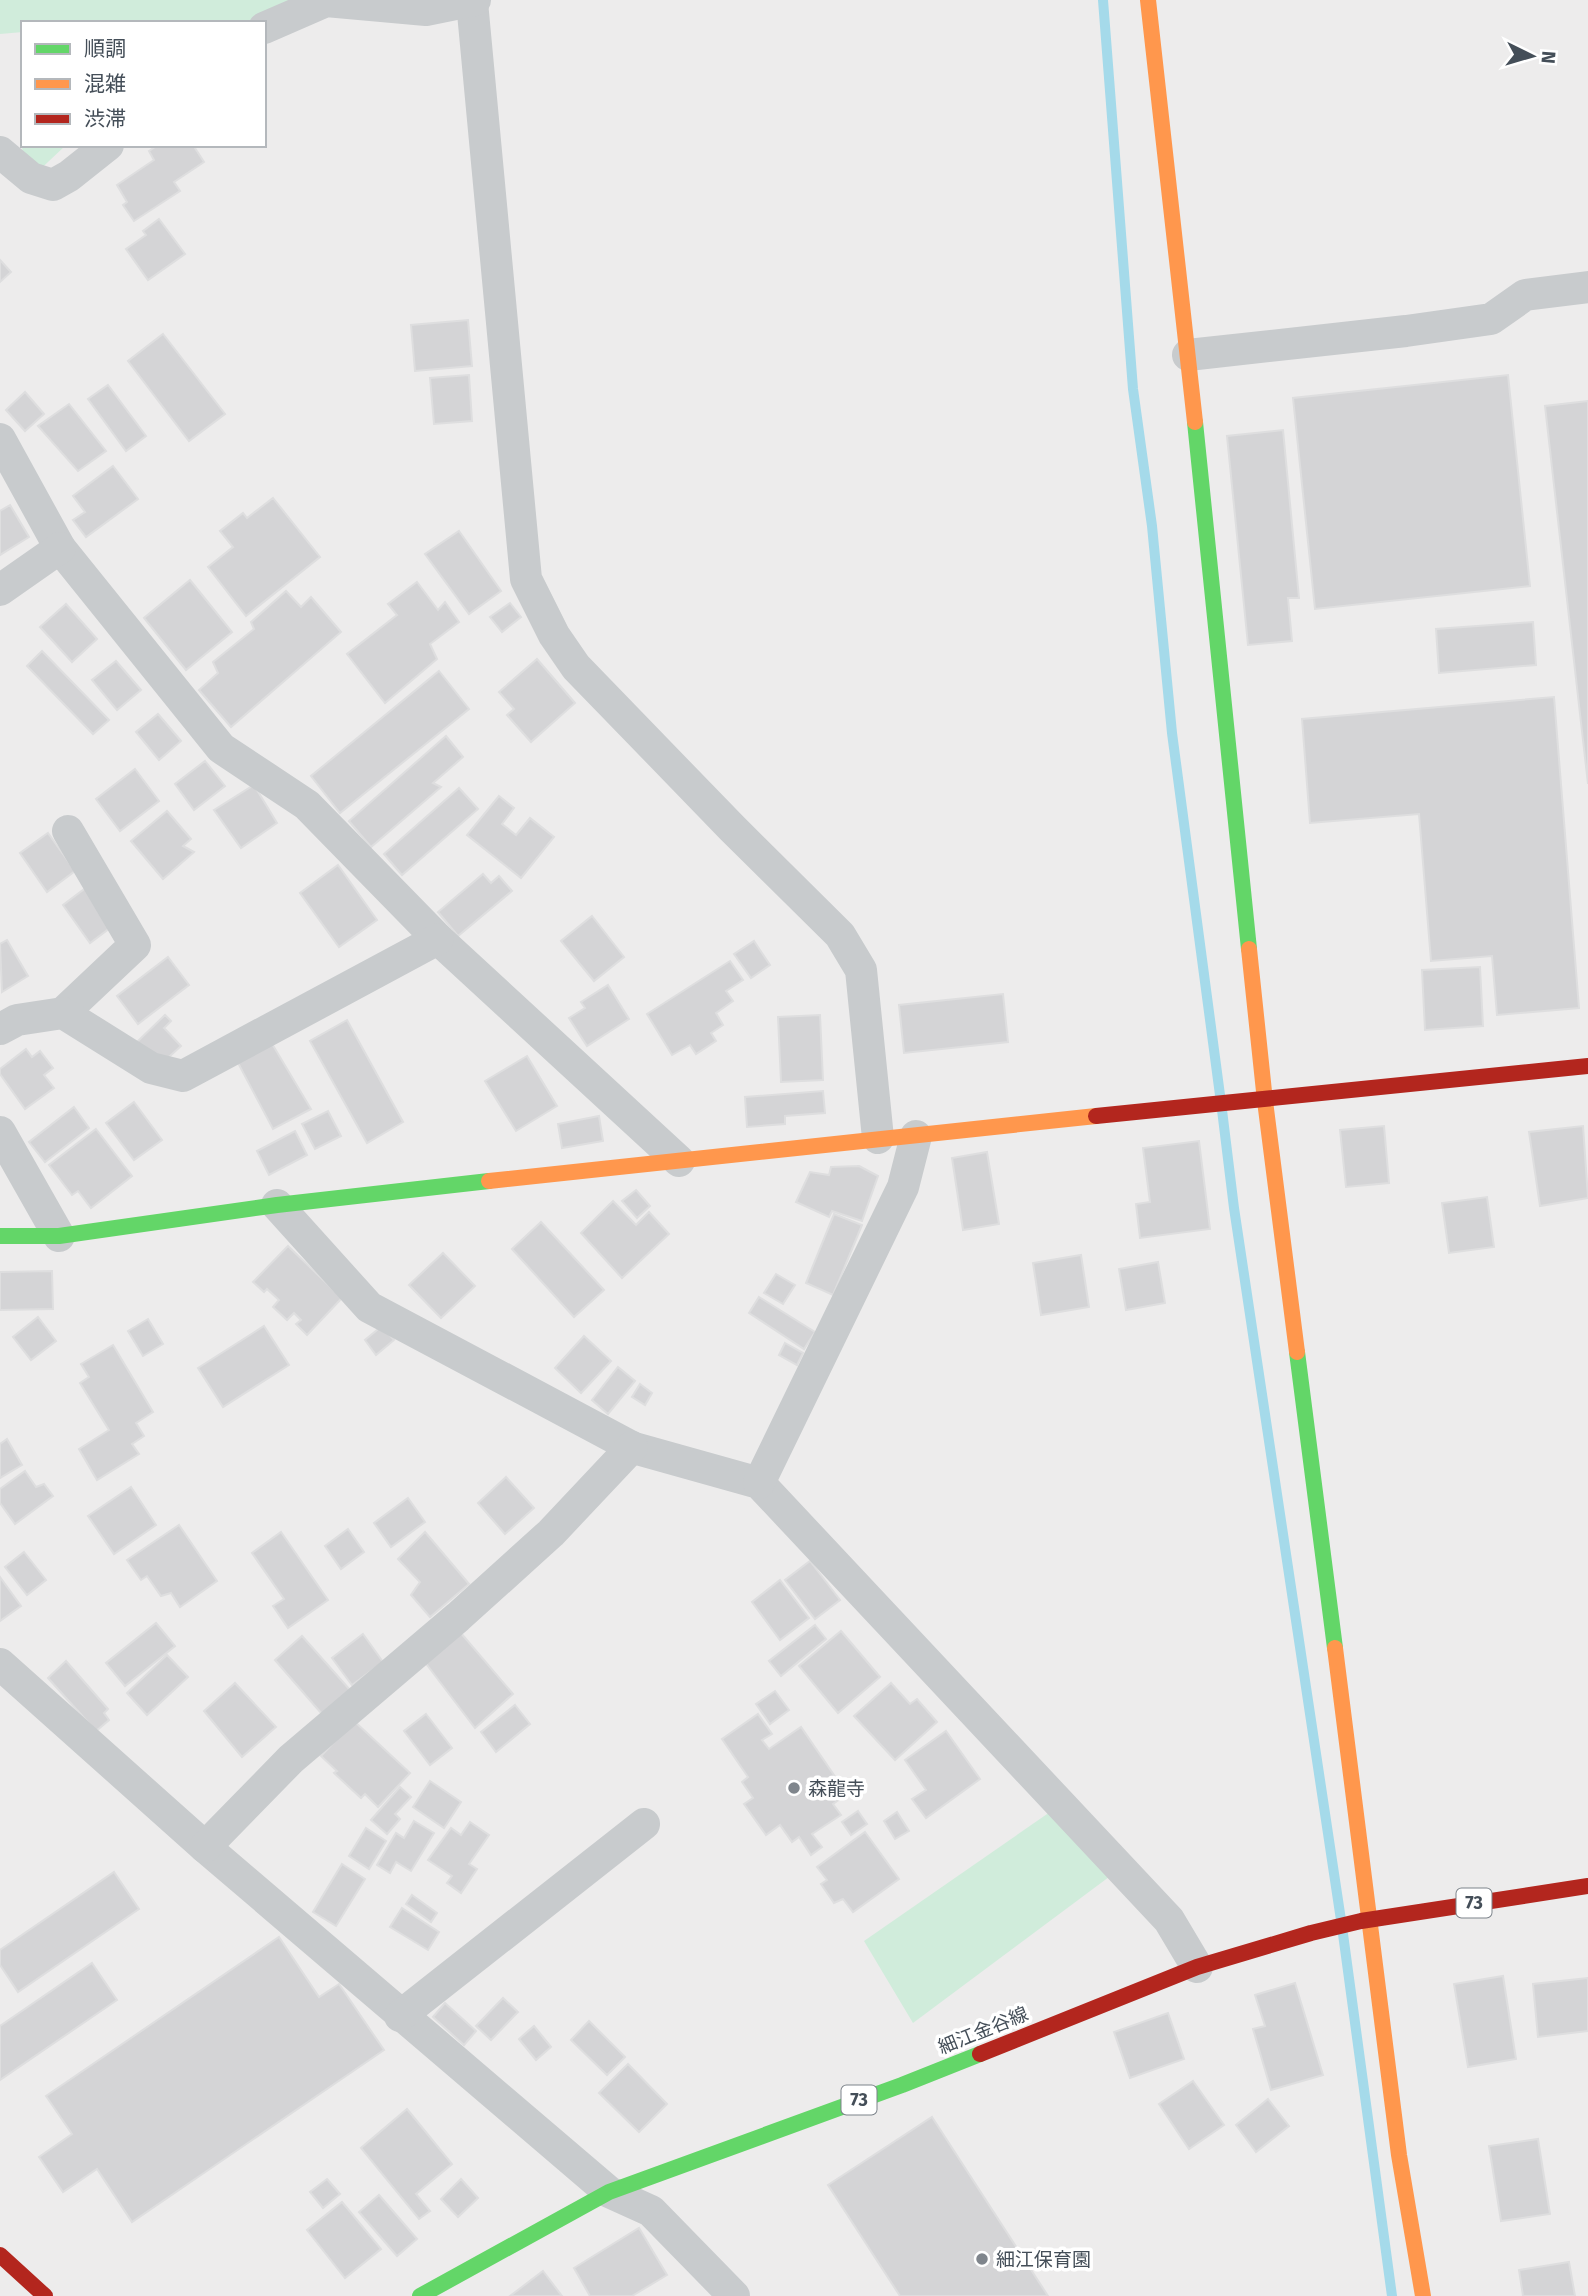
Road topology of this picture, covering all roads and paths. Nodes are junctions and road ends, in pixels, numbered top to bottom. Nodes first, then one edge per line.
1 (1148, 0) edge
2 (473, 1) edge
3 (266, 27) edge
4 (105, 147) edge
5 (0, 152) edge
6 (1588, 287) edge
7 (1188, 355) junction
8 (0, 439) edge
9 (60, 548) junction
10 (0, 590) edge
11 (68, 831) dead end
12 (438, 939) junction
13 (63, 1013) junction
14 (0, 1030) edge
15 (1588, 1066) edge
16 (1265, 1101) junction
17 (0, 1132) edge
18 (916, 1136) junction
19 (878, 1138) junction
20 (679, 1161) junction
21 (277, 1205) junction
22 (0, 1236) edge
23 (59, 1236) junction
24 (632, 1447) junction
25 (759, 1483) junction
26 (0, 1664) edge
27 (644, 1824) dead end
28 (205, 1847) junction
29 (1588, 1886) edge
30 (1366, 1920) junction
31 (1197, 1967) junction
32 (400, 2016) junction
33 (609, 2192) junction
34 (0, 2255) edge
35 (45, 2296) edge
36 (420, 2296) edge
37 (734, 2296) edge
38 (1423, 2296) edge

1 - 7 street
2 - 3 street
2 - 19 street
4 - 5 street
6 - 7 street
7 - 16 street
8 - 9 street
9 - 10 street
9 - 12 street
11 - 13 street
12 - 13 street
12 - 20 street
13 - 14 street
15 - 16 street
16 - 18 street
16 - 30 street
17 - 23 street
18 - 19 street
18 - 25 street
19 - 20 street
20 - 21 street
21 - 23 street
21 - 24 street
22 - 23 street
24 - 25 street
24 - 28 street
25 - 31 street
26 - 28 street
27 - 32 street
28 - 32 street
29 - 30 street, 細江金谷線 / 73
30 - 31 street, 細江金谷線 / 73
30 - 38 street
31 - 33 street, 細江金谷線 / 73
32 - 33 street
33 - 36 street, 細江金谷線 / 73
33 - 37 street
34 - 35 street

